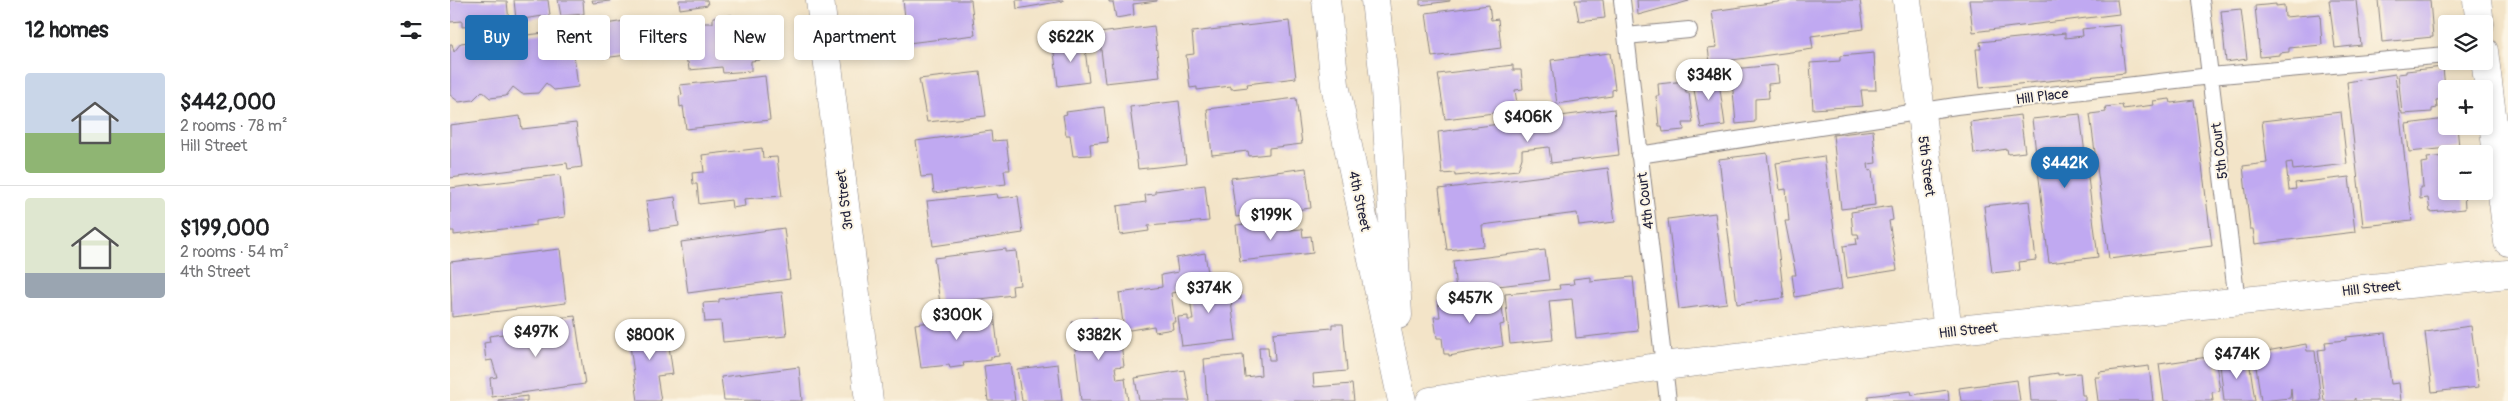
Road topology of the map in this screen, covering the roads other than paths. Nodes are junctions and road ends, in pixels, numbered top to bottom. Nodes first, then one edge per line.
1 (820, 0) edge
2 (1326, 0) edge
3 (1375, 0) edge
4 (1622, 0) edge
5 (1907, 0) edge
6 (2200, 0) edge
7 (2477, 0) edge
8 (2479, 15) edge
9 (1689, 30) dead end
10 (1626, 36) junction
11 (2438, 56) edge
12 (2486, 70) edge
13 (2210, 76) junction
14 (1920, 111) junction
15 (1640, 155) junction
16 (2508, 242) edge
17 (2508, 274) edge
18 (2237, 302) junction
19 (1948, 331) junction
20 (1664, 366) junction
21 (869, 401) edge
22 (1402, 401) edge
23 (1430, 401) edge
24 (1668, 401) edge

1 - 21 street, 3rd Street
2 - 22 street, 4th Street
3 - 22 street, 4th Street
4 - 10 lane, 4th Court
5 - 14 street, 5th Street
6 - 13 lane, 5th Court
7 - 8 street
9 - 10 lane
10 - 15 lane, 4th Court
11 - 13 lane, Hill Place
12 - 16 street
13 - 14 lane, Hill Place
13 - 18 lane, 5th Court
14 - 15 lane, Hill Place
14 - 19 street, 5th Street
15 - 20 lane, 4th Court
17 - 18 street, Hill Street
18 - 19 street, Hill Street
19 - 20 street, Hill Street
20 - 23 street, Hill Street
20 - 24 lane, 4th Court

